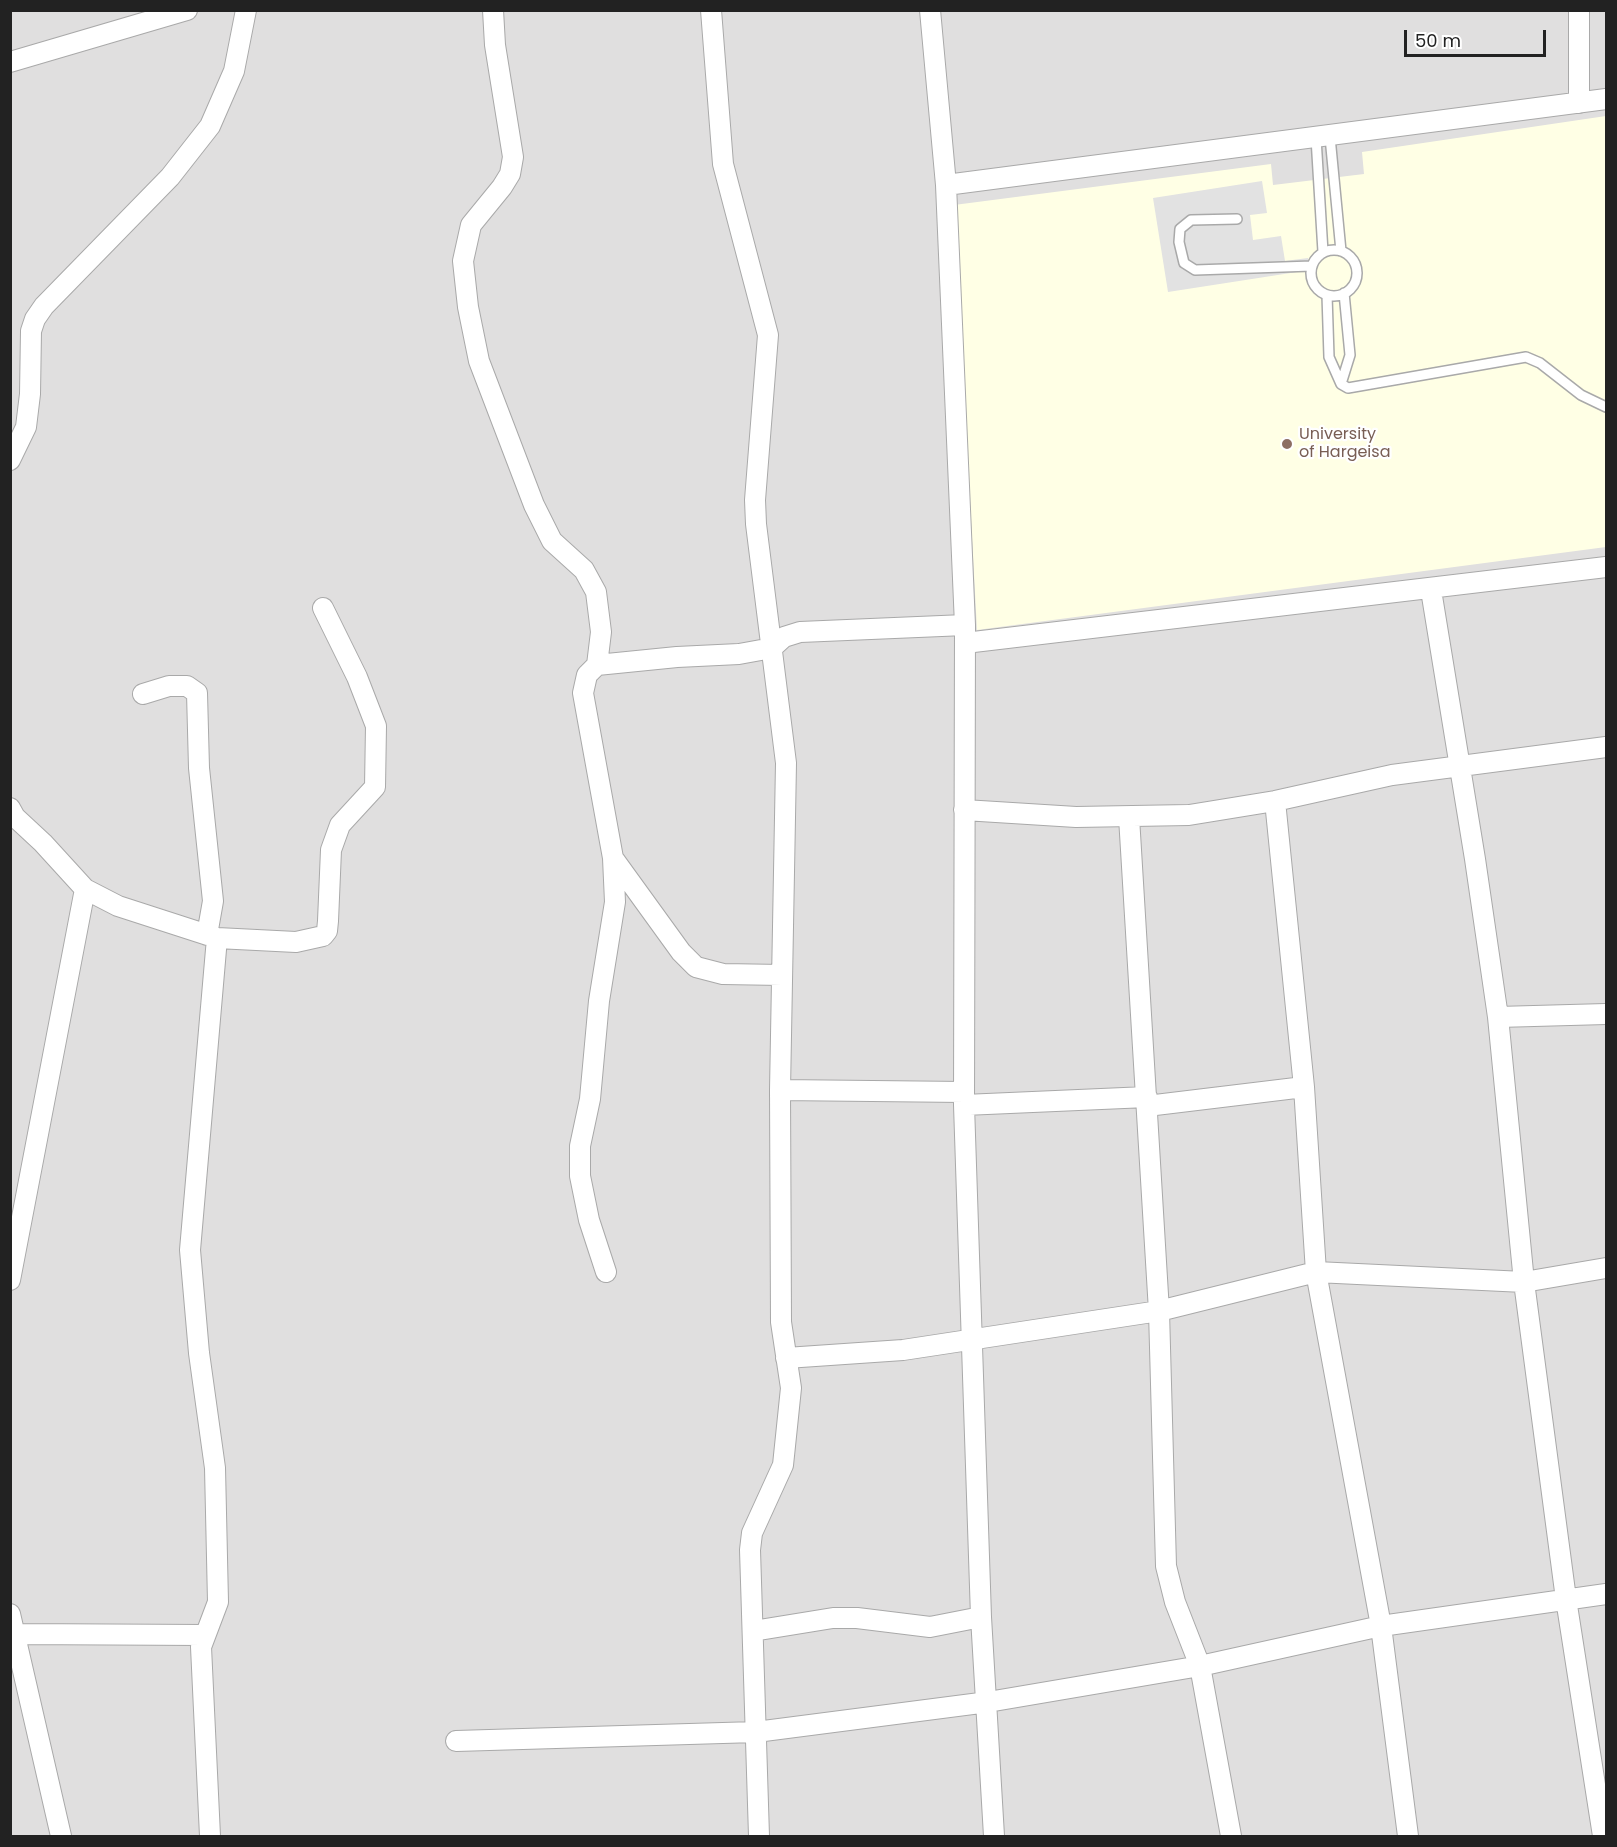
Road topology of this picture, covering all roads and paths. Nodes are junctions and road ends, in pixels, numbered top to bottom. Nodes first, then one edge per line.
1 (187, 10) edge
2 (246, 10) edge
3 (493, 10) edge
4 (711, 10) edge
5 (930, 10) edge
6 (1579, 10) edge
7 (146, 15) edge
8 (10, 62) edge
9 (1606, 99) edge
10 (1579, 103) junction
11 (1323, 137) junction
12 (946, 185) junction
13 (1237, 219) dead end
14 (1341, 251) junction
15 (1323, 252) junction
16 (1312, 266) junction
17 (1344, 293) junction
18 (1327, 295) junction
19 (1341, 384) junction
20 (1606, 407) edge
21 (10, 460) edge
22 (1606, 567) edge
23 (1431, 590) junction
24 (323, 608) dead end
25 (965, 634) junction
26 (772, 648) junction
27 (597, 665) junction
28 (143, 694) dead end
29 (1606, 747) edge
30 (1460, 768) junction
31 (1275, 801) junction
32 (10, 808) edge
33 (964, 810) junction
34 (1130, 817) junction
35 (614, 858) junction
36 (85, 889) junction
37 (212, 937) junction
38 (782, 975) junction
39 (1606, 1014) edge
40 (1498, 1017) junction
41 (1304, 1087) junction
42 (780, 1090) junction
43 (964, 1098) junction
44 (1147, 1102) junction
45 (1606, 1268) edge
46 (606, 1272) dead end
47 (1316, 1272) junction
48 (10, 1280) edge
49 (1524, 1282) junction
50 (1159, 1311) junction
51 (972, 1341) junction
52 (786, 1358) junction
53 (1606, 1594) edge
54 (1566, 1599) junction
55 (10, 1614) edge
56 (981, 1617) junction
57 (1381, 1626) junction
58 (753, 1631) junction
59 (15, 1634) junction
60 (204, 1635) junction
61 (1200, 1665) junction
62 (988, 1702) junction
63 (756, 1732) junction
64 (456, 1741) dead end
65 (61, 1836) edge
66 (210, 1836) edge
67 (759, 1836) edge
68 (994, 1836) edge
69 (1231, 1836) edge
70 (1408, 1836) edge
71 (1603, 1836) edge

1 - 7 street
2 - 21 street
3 - 27 street
4 - 26 street
5 - 12 street
6 - 10 street
7 - 8 street
9 - 10 street
10 - 11 street
11 - 12 street
11 - 14 lane
11 - 15 lane
12 - 25 street
13 - 16 lane
14 - 15 lane
14 - 17 lane
15 - 16 lane
16 - 18 lane
17 - 18 lane
17 - 19 lane
18 - 19 lane
19 - 20 lane
22 - 23 street
23 - 25 street
23 - 30 street
24 - 37 street
25 - 26 street
25 - 33 street
26 - 27 street
26 - 38 street
27 - 35 street
28 - 37 street
29 - 30 street
30 - 31 street
30 - 40 street
31 - 34 street
31 - 41 street
32 - 36 street
33 - 34 street
33 - 43 street
34 - 44 street
35 - 38 street
35 - 46 street
36 - 37 street
36 - 48 street
37 - 60 street
38 - 42 street
39 - 40 street
40 - 49 street
41 - 44 street
41 - 47 street
42 - 43 street
42 - 52 street
43 - 44 street
43 - 51 street
44 - 50 street
45 - 49 street
47 - 49 street
47 - 50 street
47 - 57 street
49 - 54 street
50 - 51 street
50 - 61 street
51 - 52 street
51 - 56 street
52 - 58 street
53 - 54 street
54 - 57 street
54 - 71 street
55 - 59 street
56 - 58 street
56 - 62 street
57 - 61 street
57 - 70 street
58 - 63 street
59 - 60 street
59 - 65 street
60 - 66 street
61 - 62 street
61 - 69 street
62 - 63 street
62 - 68 street
63 - 64 street
63 - 67 street

